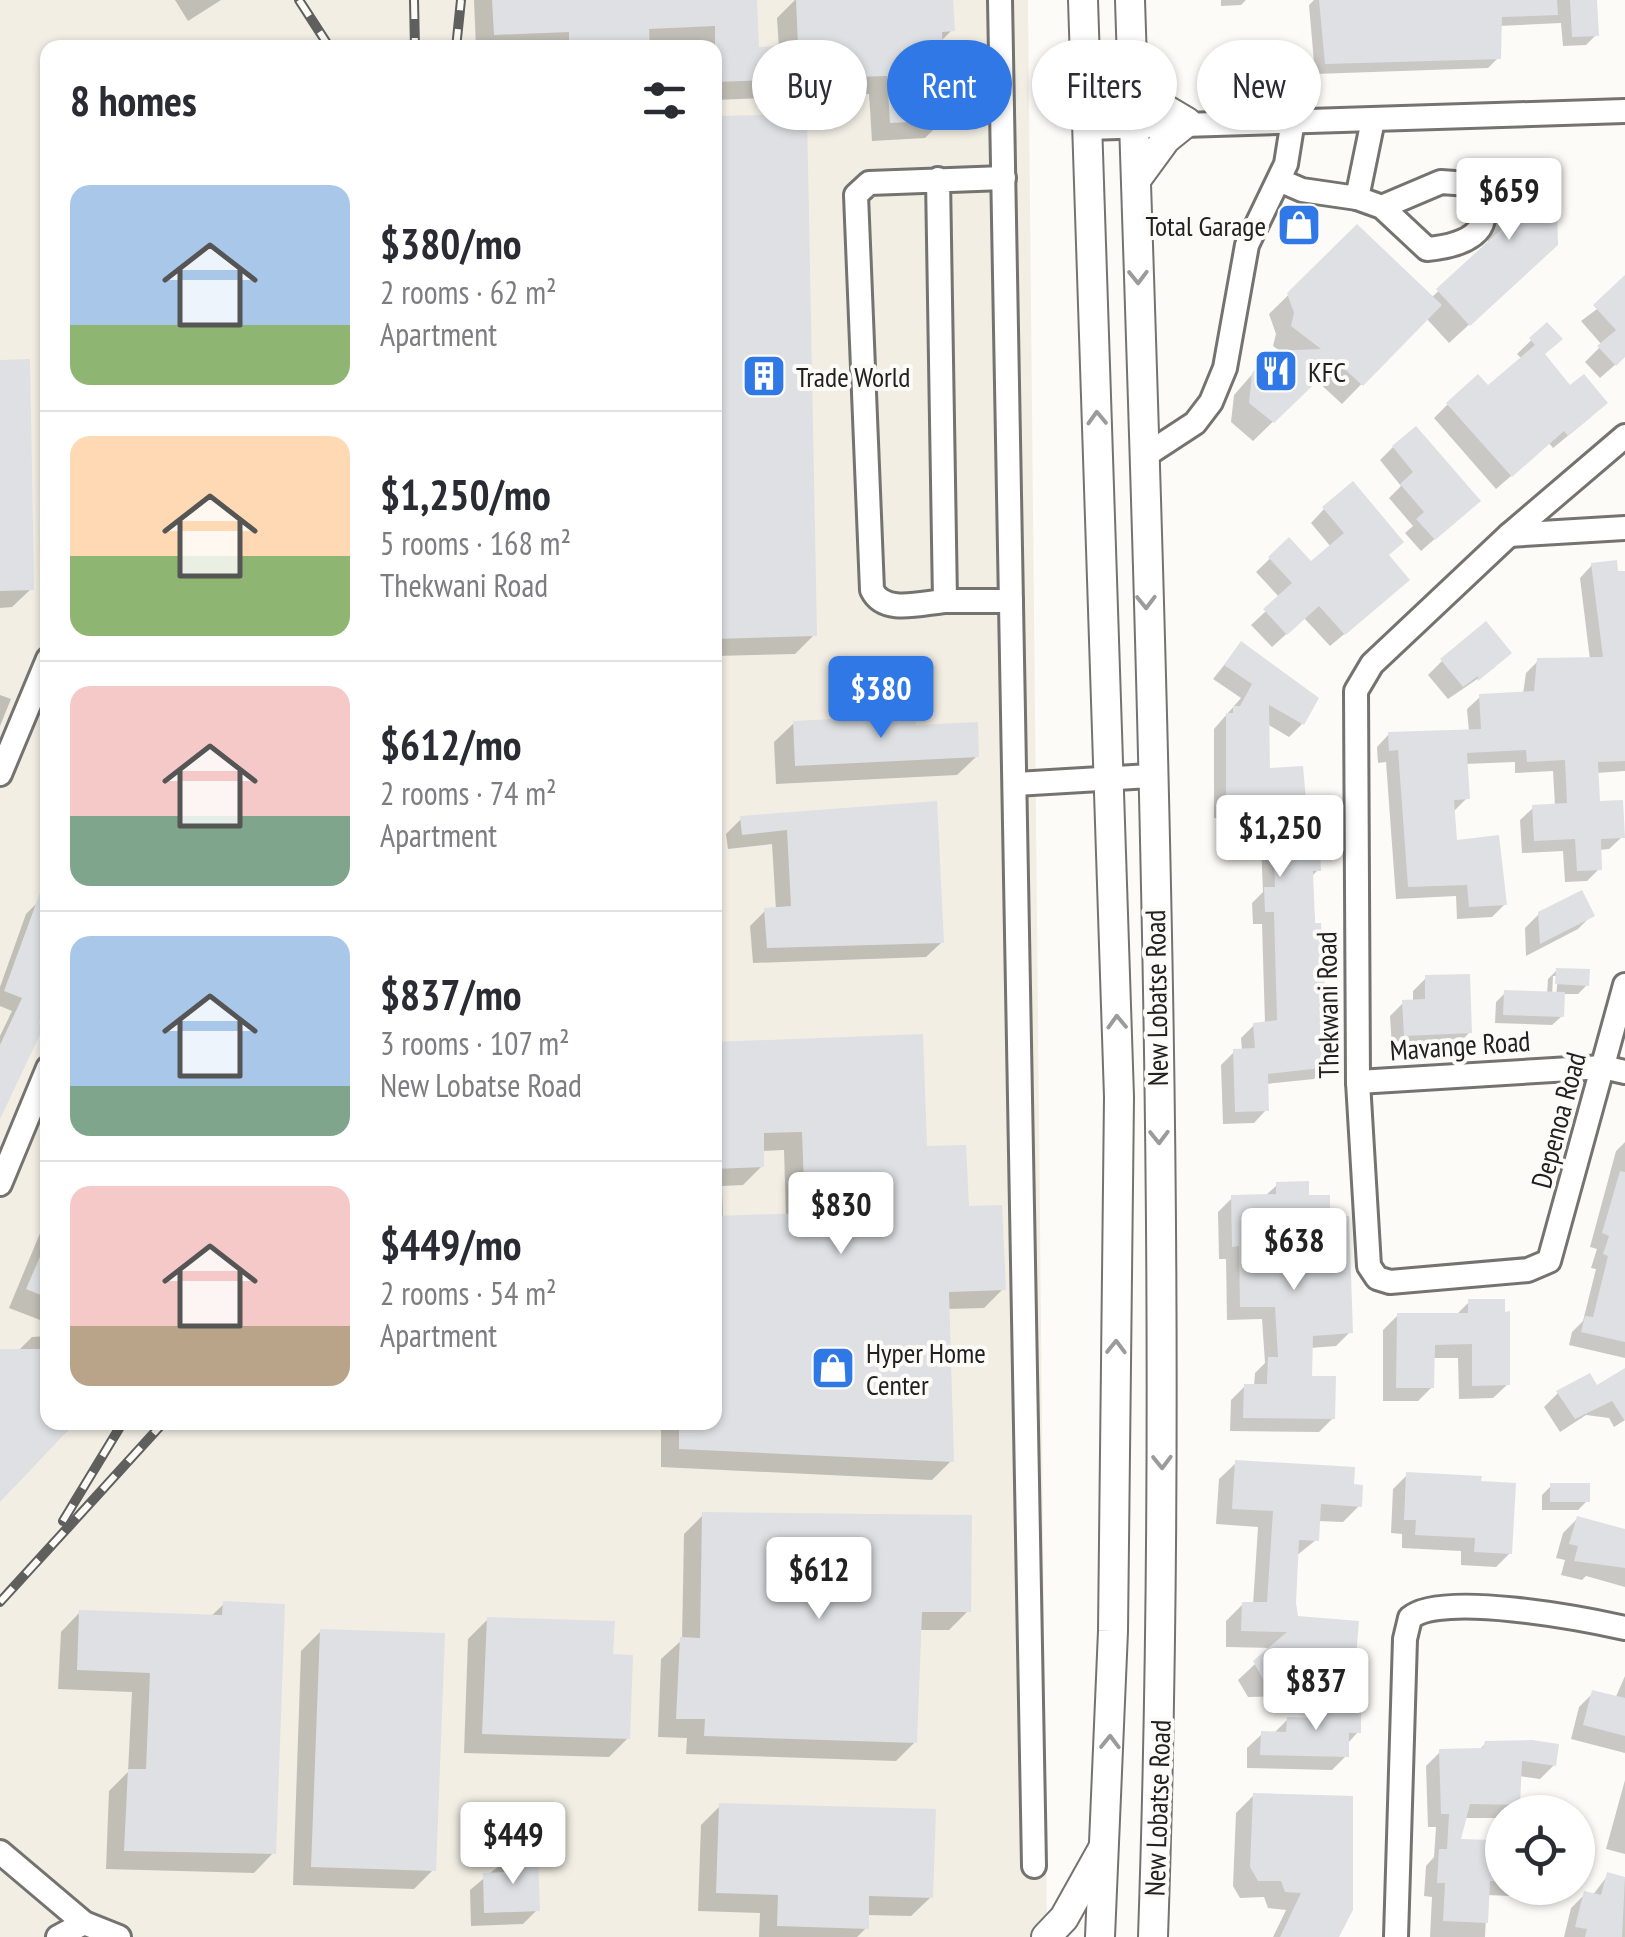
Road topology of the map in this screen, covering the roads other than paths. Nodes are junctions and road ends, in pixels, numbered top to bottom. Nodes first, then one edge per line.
1 (1000, 0) edge
2 (1083, 0) edge
3 (1130, 0) edge
4 (1085, 40) edge
5 (1132, 40) edge
6 (1625, 111) edge
7 (1177, 116) edge
8 (1321, 120) edge
9 (1373, 120) junction
10 (1177, 122) edge
11 (1188, 122) junction
12 (1197, 122) edge
13 (1088, 130) edge
14 (1134, 130) edge
15 (1292, 130) edge
16 (1004, 178) junction
17 (938, 179) junction
18 (1136, 180) junction
19 (1279, 180) junction
20 (1357, 198) junction
21 (1382, 207) dead end
22 (1625, 436) edge
23 (1143, 456) junction
24 (1098, 460) junction
25 (1625, 528) edge
26 (1509, 536) junction
27 (945, 600) junction
28 (1012, 601) junction
29 (40, 678) edge
30 (0, 774) edge
31 (1150, 776) junction
32 (1109, 778) junction
33 (1015, 784) junction
34 (1625, 985) edge
35 (1614, 1069) edge
36 (1358, 1082) junction
37 (40, 1087) edge
38 (2, 1176) edge
39 (1544, 1266) joint
40 (1625, 1628) edge
41 (1107, 1840) junction
42 (0, 1852) edge
43 (1034, 1866) dead end
44 (84, 1923) junction
45 (58, 1937) edge
46 (119, 1937) edge
47 (1046, 1937) edge
48 (1100, 1937) edge
49 (1153, 1937) edge
50 (1396, 1937) edge

1 - 16 street
2 - 4 main road, New Lobatse Road
3 - 5 main road, New Lobatse Road
6 - 9 street
7 - 11 main road
8 - 9 street
9 - 20 street
10 - 11 street
11 - 12 street
11 - 18 main road
24 -> 13 main road, New Lobatse Road
14 - 18 main road, New Lobatse Road
15 - 19 street
16 - 17 street
16 - 28 street
17 - 27 street
17 - 27 street
18 -> 23 main road, New Lobatse Road
19 - 20 street
19 - 23 street
20 - 21 street
22 - 26 street, Thekwani Road
23 - 24 main road
23 -> 31 main road, New Lobatse Road
24 - 32 main road, New Lobatse Road
25 - 26 street
26 - 36 street, Thekwani Road
27 - 28 street
28 - 33 street
29 - 30 street
31 - 32 street
31 -> 49 main road, New Lobatse Road
32 - 33 street
41 -> 32 main road, New Lobatse Road
33 - 43 street
34 - 35 street, Depenoa Road
35 - 36 street, Mavange Road
35 - 39 street, Depenoa Road
36 - 39 street, Thekwani Road
37 - 38 street
40 - 50 street
41 - 47 main road
41 - 48 main road, New Lobatse Road
42 - 44 street
44 - 45 street
44 - 46 street

